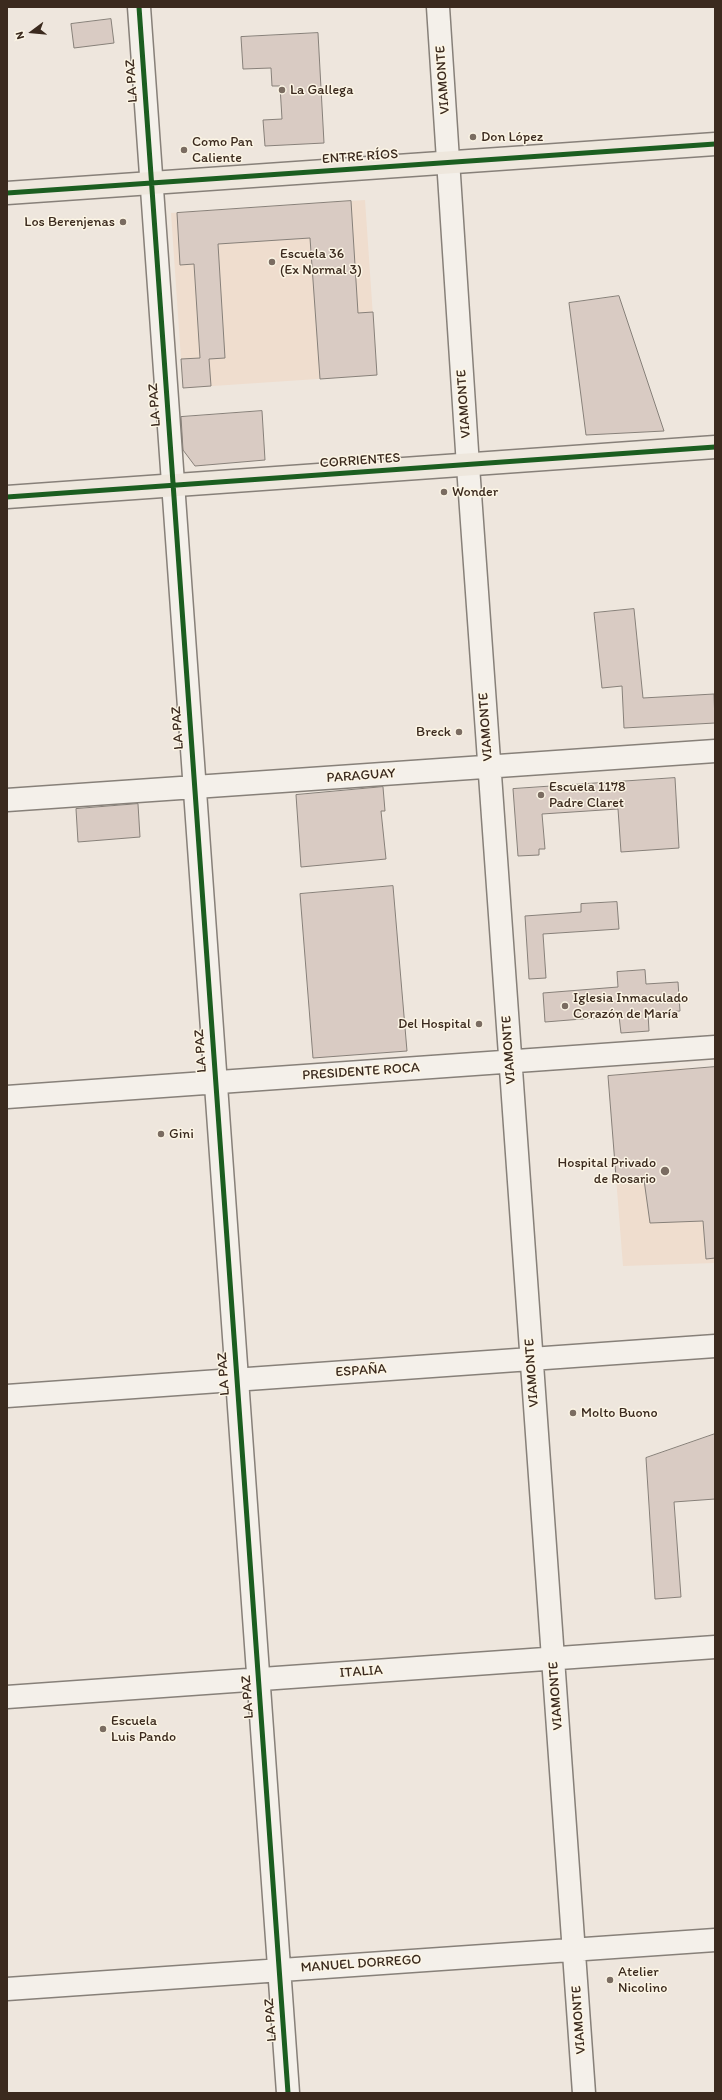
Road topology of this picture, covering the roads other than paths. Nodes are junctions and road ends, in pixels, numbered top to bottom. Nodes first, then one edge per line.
1 (139, 7) edge
2 (438, 7) edge
3 (715, 144) edge
4 (448, 162) junction
5 (151, 183) junction
6 (7, 193) edge
7 (715, 447) edge
8 (468, 466) junction
9 (173, 486) junction
10 (7, 497) edge
11 (715, 751) edge
12 (489, 767) junction
13 (194, 787) junction
14 (7, 800) edge
15 (715, 1048) edge
16 (510, 1062) junction
17 (216, 1082) junction
18 (7, 1097) edge
19 (715, 1346) edge
20 (531, 1359) junction
21 (237, 1380) junction
22 (7, 1396) edge
23 (715, 1647) edge
24 (553, 1659) junction
25 (258, 1679) junction
26 (7, 1697) edge
27 (715, 1940) edge
28 (574, 1950) junction
29 (279, 1970) junction
30 (7, 1988) edge
31 (288, 2093) edge
32 (584, 2093) edge

1 - 5 street, LA PAZ
2 - 4 street, VIAMONTE
3 - 4 main road, ENTRE RÍOS
4 - 5 main road, ENTRE RÍOS
4 - 8 street, VIAMONTE
5 - 6 main road, ENTRE RÍOS
5 - 9 street, LA PAZ
7 - 8 main road, CORRIENTES
8 - 9 main road, CORRIENTES
8 - 12 street, VIAMONTE
9 - 10 main road, CORRIENTES
9 - 13 street, LA PAZ
11 - 12 street, PARAGUAY
12 - 13 street, PARAGUAY
12 - 16 street, VIAMONTE
13 - 14 street, PARAGUAY
13 - 17 street, LA PAZ
15 - 16 street, PRESIDENTE ROCA
16 - 17 street, PRESIDENTE ROCA
16 - 20 street, VIAMONTE
17 - 18 street, PRESIDENTE ROCA
17 - 21 street, LA PAZ
19 - 20 street, ESPAÑA
20 - 21 street, ESPAÑA
20 - 24 street, VIAMONTE
21 - 22 street, ESPAÑA
21 - 25 street, LA PAZ
23 - 24 street, ITALIA
24 - 25 street, ITALIA
24 - 28 street, VIAMONTE
25 - 26 street, ITALIA
25 - 29 street, LA PAZ
27 - 28 street, MANUEL DORREGO
28 - 29 street, MANUEL DORREGO
28 - 32 street, VIAMONTE
29 - 30 street, MANUEL DORREGO
29 - 31 street, LA PAZ

